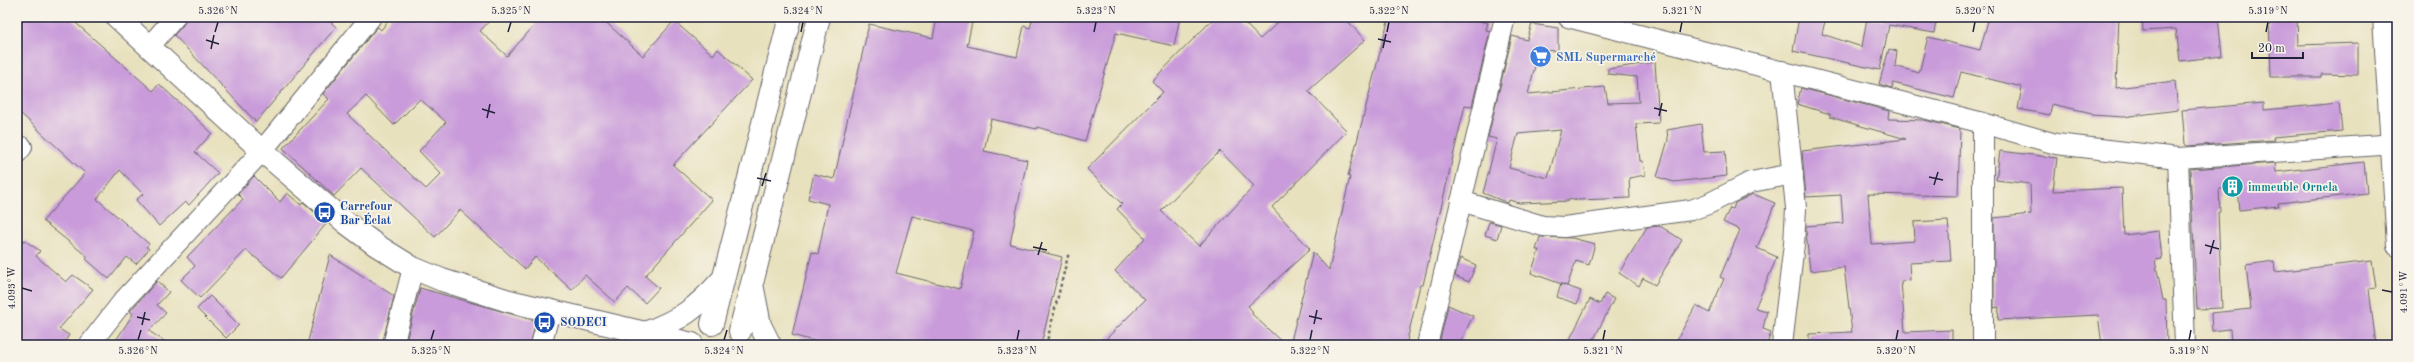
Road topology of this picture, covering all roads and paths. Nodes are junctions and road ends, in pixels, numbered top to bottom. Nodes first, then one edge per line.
1 (117, 17) edge
2 (175, 17) edge
3 (371, 17) edge
4 (790, 17) edge
5 (819, 17) edge
6 (1505, 17) edge
7 (1568, 17) edge
8 (2383, 17) edge
9 (149, 47) junction
10 (1782, 71) junction
11 (1983, 123) junction
12 (2394, 144) edge
13 (262, 151) junction
14 (2178, 158) junction
15 (1793, 174) junction
16 (1461, 201) junction
17 (2397, 246) edge
18 (1070, 252) dead end
19 (413, 268) junction
20 (724, 277) junction
21 (753, 282) junction
22 (550, 311) junction
23 (712, 324) junction
24 (743, 338) edge
25 (647, 341) edge
26 (692, 344) edge
27 (89, 345) edge
28 (393, 345) edge
29 (541, 345) edge
30 (770, 345) edge
31 (1046, 345) edge
32 (1427, 345) edge
33 (1782, 345) edge
34 (1983, 345) edge
35 (2185, 345) edge

1 - 9 street
2 - 9 street
3 - 13 street
4 - 20 street
5 - 21 street
6 - 16 street
7 - 10 street
8 - 12 street
9 - 13 street
10 - 11 street
10 - 15 street
11 - 14 street
11 - 34 street
12 - 14 street
12 - 17 street
13 - 19 street
13 - 27 street
14 - 35 street
15 - 16 street
15 - 33 street
16 - 32 street
18 - 31 path
19 - 22 street
19 - 28 street
20 - 23 street
20 - 25 street
21 - 24 street
21 - 30 street
22 - 25 street
22 - 29 street
23 - 24 street
23 - 26 street
25 - 26 street

